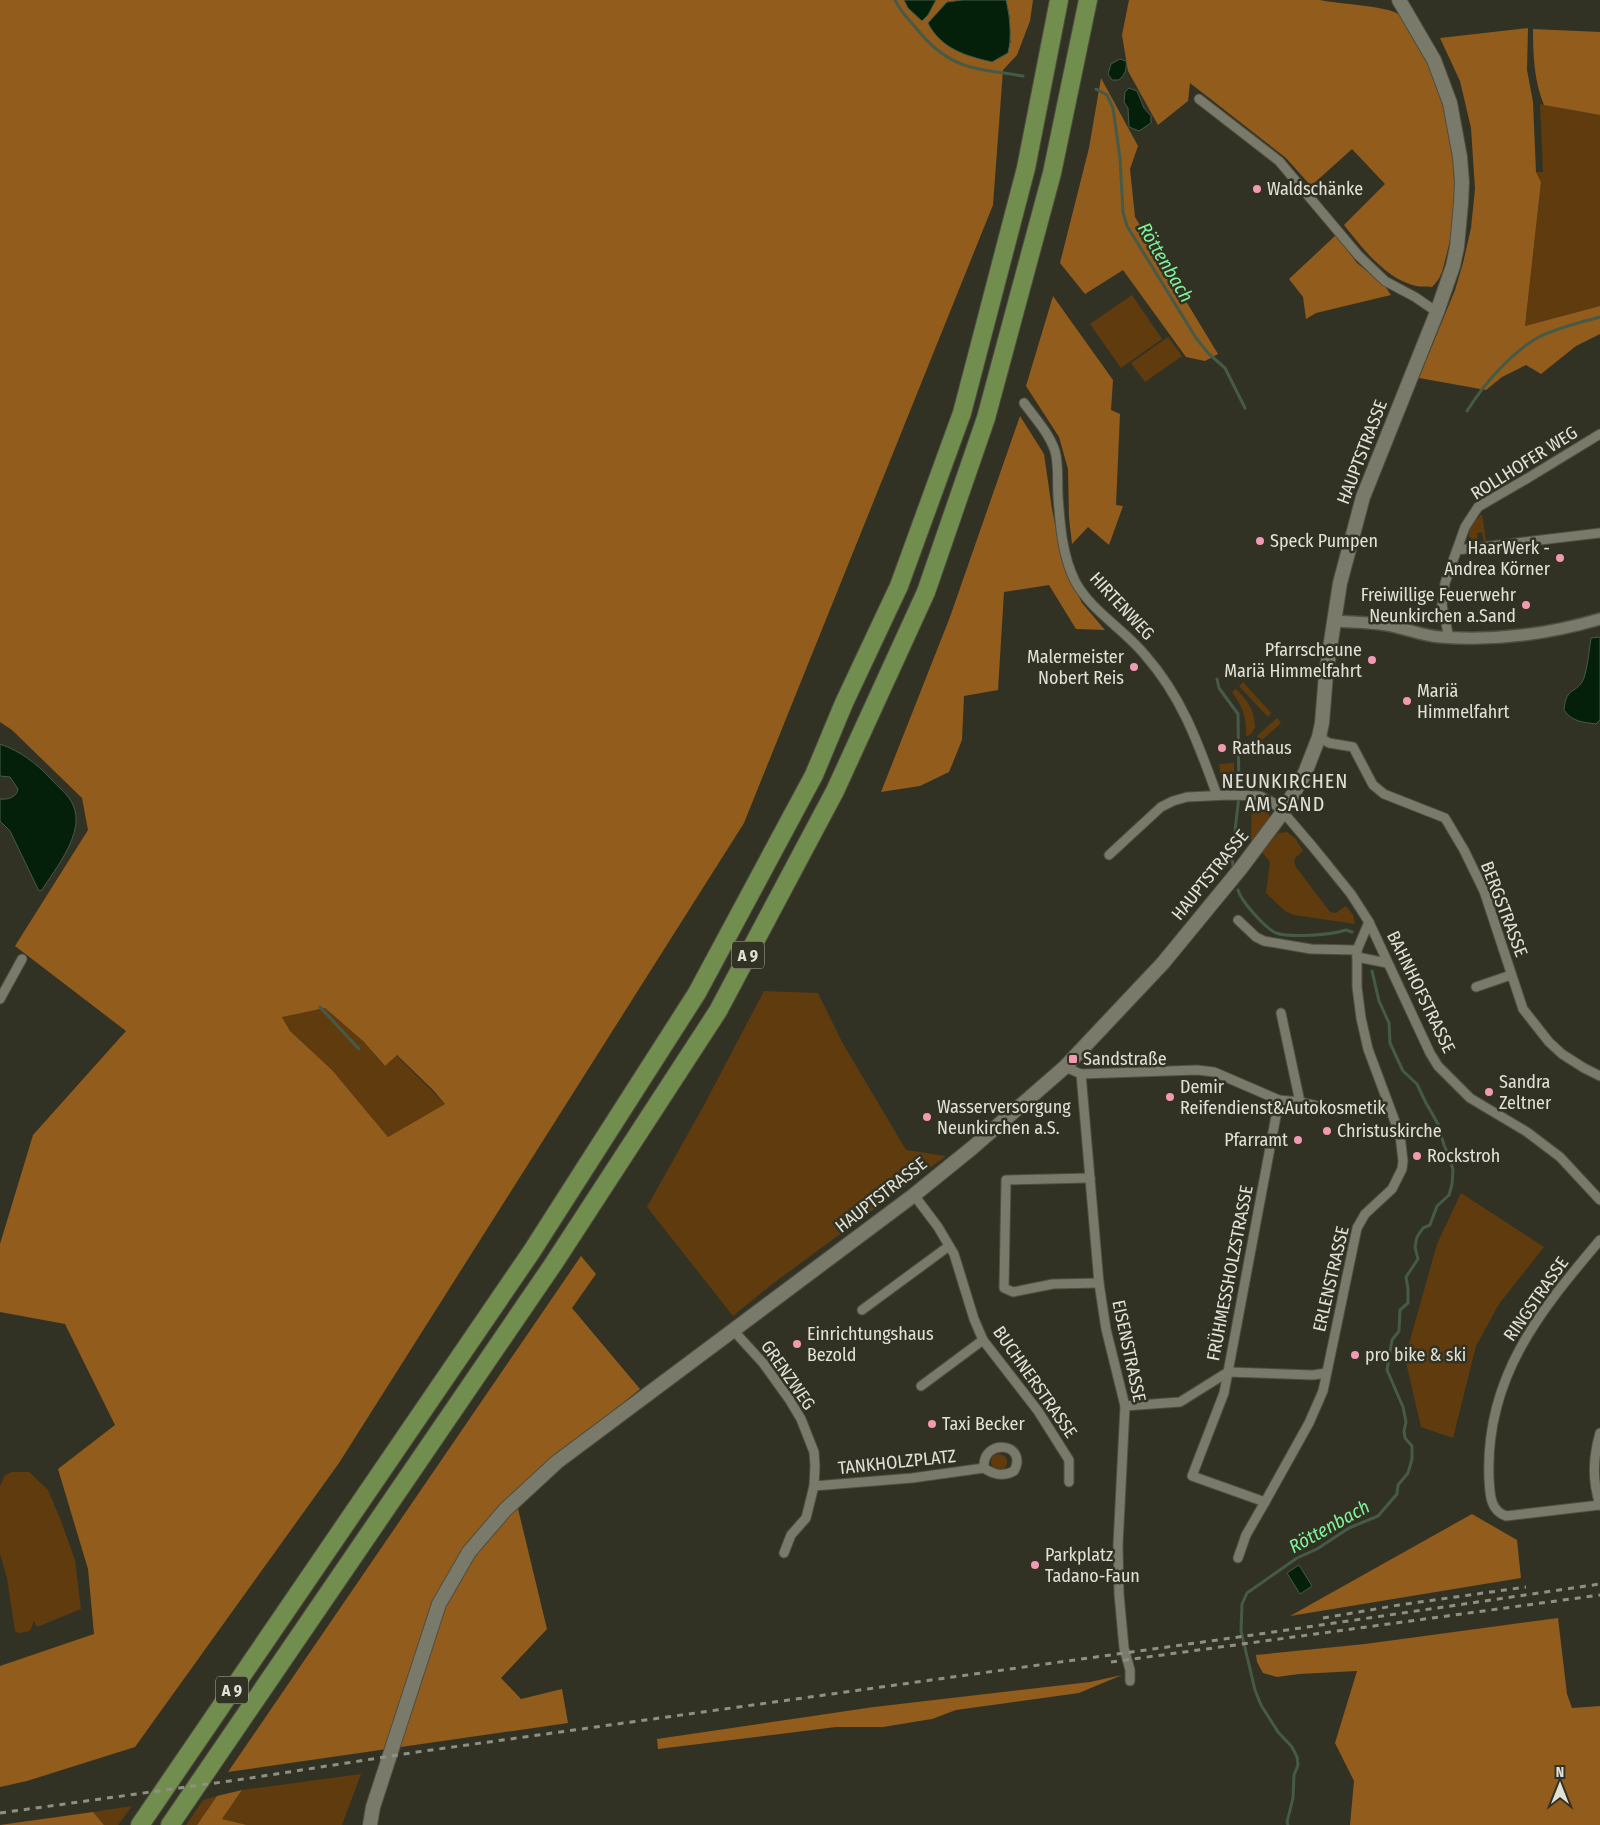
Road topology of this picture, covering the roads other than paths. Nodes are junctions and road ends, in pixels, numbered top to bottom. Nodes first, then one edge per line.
1 (1059, 0) edge
2 (1088, 0) edge
3 (1399, 0) edge
4 (1200, 99) dead end
5 (1437, 312) junction
6 (1024, 404) dead end
7 (1600, 434) edge
8 (1600, 533) edge
9 (1457, 550) junction
10 (1600, 619) edge
11 (1334, 621) junction
12 (1449, 638) junction
13 (1319, 737) junction
14 (1217, 795) junction
15 (1283, 812) junction
16 (1109, 855) dead end
17 (1238, 920) dead end
18 (1369, 922) junction
19 (1357, 953) junction
20 (22, 958) dead end
21 (1387, 964) junction
22 (1511, 975) junction
23 (1476, 987) dead end
24 (0, 998) edge
25 (1281, 1013) dead end
26 (1065, 1067) junction
27 (1081, 1074) junction
28 (1600, 1076) edge
29 (1279, 1100) junction
30 (1300, 1102) junction
31 (1336, 1110) dead end
32 (1090, 1178) junction
33 (914, 1195) junction
34 (1600, 1200) edge
35 (1600, 1240) edge
36 (949, 1246) junction
37 (1098, 1283) junction
38 (862, 1310) dead end
39 (733, 1330) junction
40 (983, 1340) junction
41 (1228, 1372) junction
42 (1326, 1372) junction
43 (921, 1386) dead end
44 (1125, 1406) junction
45 (1600, 1433) edge
46 (984, 1468) dead end
47 (1069, 1482) dead end
48 (814, 1486) junction
49 (1265, 1502) junction
50 (1600, 1505) edge
51 (784, 1554) dead end
52 (1238, 1558) dead end
53 (1130, 1681) dead end
54 (156, 1803) junction
55 (373, 1807) junction
56 (132, 1825) edge
57 (140, 1825) edge
58 (170, 1825) edge
59 (362, 1825) edge
60 (370, 1825) edge

1 - 54 highway, A 9
2 - 58 highway, A 9
3 - 5 main road, HAUPTSTRASSE
4 - 5 street
5 - 11 main road, HAUPTSTRASSE
6 - 14 street, HIRTENWEG
7 - 9 street, ROLLHOFER WEG
8 - 9 street
9 - 12 street, ROLLHOFER WEG
10 - 12 street
11 - 12 street
11 - 13 main road, HAUPTSTRASSE
13 - 15 main road, HAUPTSTRASSE
13 - 22 street, BERGSTRASSE
14 - 15 street, BAHNHOFSTRASSE
14 - 16 street
15 - 18 street, BAHNHOFSTRASSE
15 - 26 main road, HAUPTSTRASSE
17 - 19 street
18 - 19 street, ERLENSTRASSE
18 - 21 street, BAHNHOFSTRASSE
19 - 21 street
19 - 42 street, ERLENSTRASSE
20 - 24 street
21 - 34 street, BAHNHOFSTRASSE
22 - 23 street
22 - 28 street, BERGSTRASSE
25 - 30 street
26 - 27 street
26 - 33 main road, HAUPTSTRASSE
27 - 29 street
27 - 32 street, EISENSTRASSE
29 - 30 street
29 - 41 street, FRÜHMESSHOLZSTRASSE
30 - 31 street
32 - 37 street, EISENSTRASSE
32 - 37 street
33 - 36 street, BUCHNERSTRASSE
33 - 39 main road, HAUPTSTRASSE
35 - 50 street, RINGSTRASSE
36 - 38 street
36 - 40 street, BUCHNERSTRASSE
37 - 44 street, EISENSTRASSE
39 - 48 street, GRENZWEG
39 - 55 main road, HAUPTSTRASSE
40 - 43 street
40 - 47 street, BUCHNERSTRASSE
41 - 42 street
41 - 44 street, FRÜHMESSHOLZSTRASSE
41 - 49 street
42 - 49 street, ERLENSTRASSE
44 - 53 street, EISENSTRASSE
45 - 50 street, RINGSTRASSE
46 - 48 street, TANKHOLZPLATZ
48 - 51 street, GRENZWEG
49 - 52 street, ERLENSTRASSE
54 - 56 highway
54 - 57 highway, A 9
55 - 59 main road
55 - 60 main road

